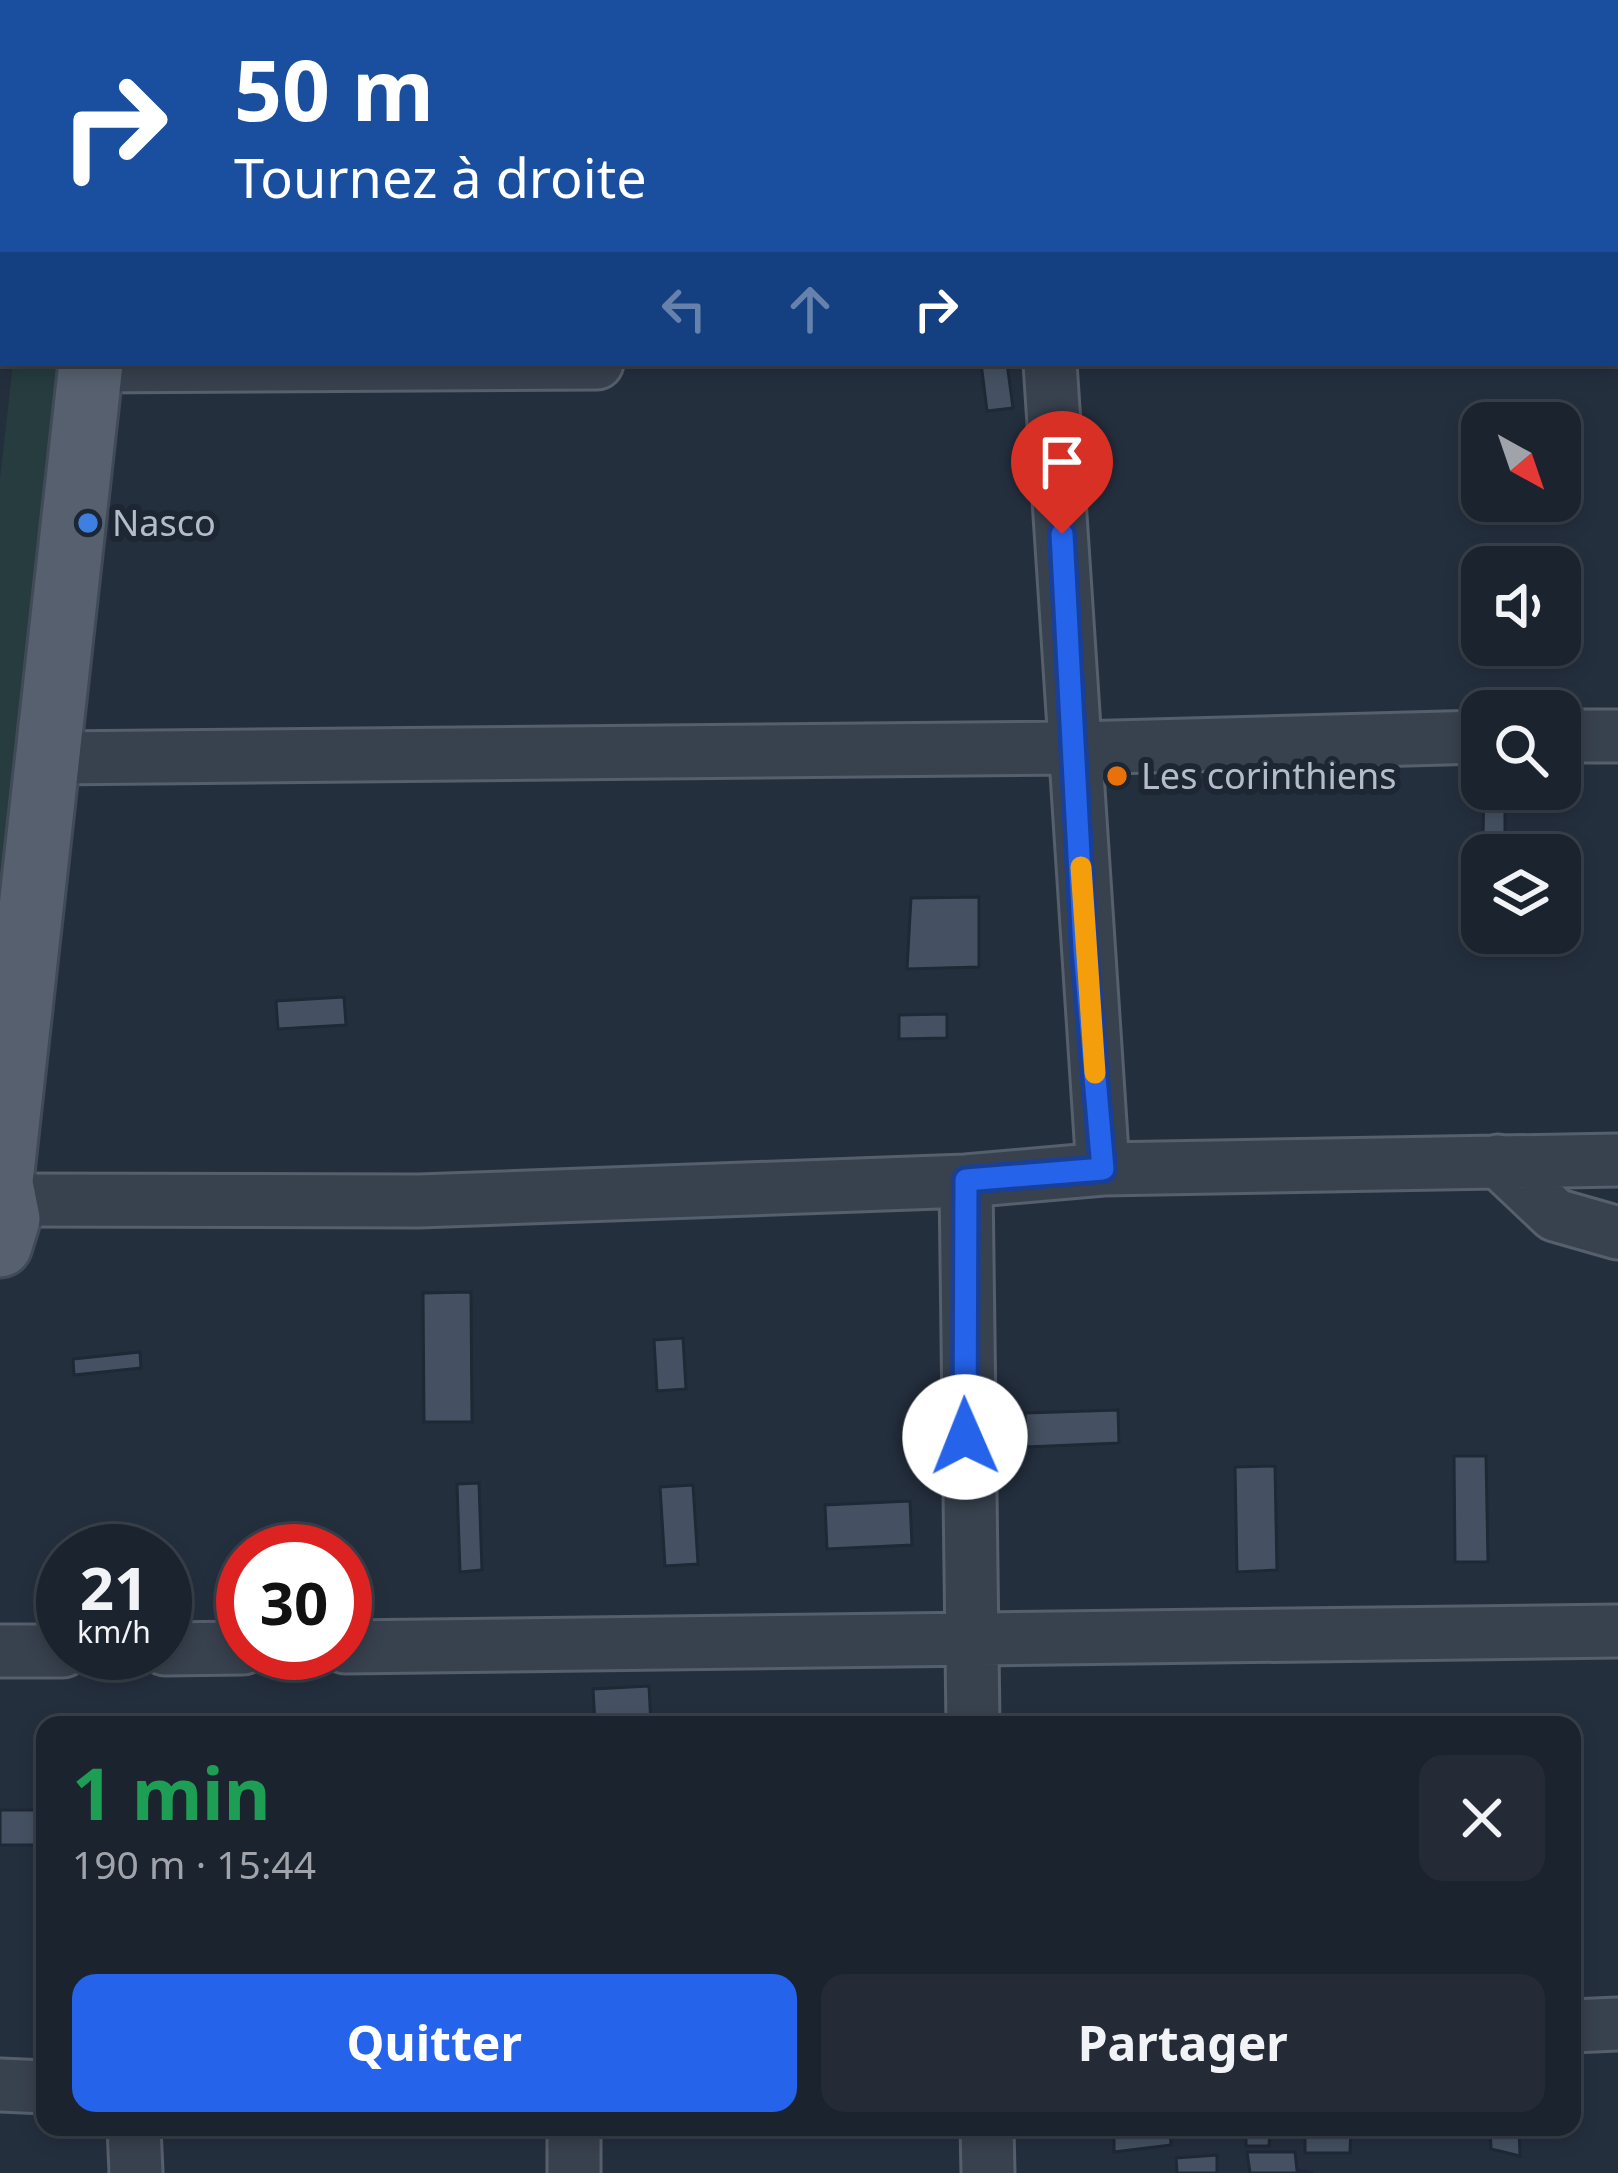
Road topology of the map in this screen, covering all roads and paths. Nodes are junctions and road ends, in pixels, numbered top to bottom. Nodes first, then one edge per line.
1 (91, 366) edge
2 (1050, 366) edge
3 (1581, 736) edge
4 (1618, 736) edge
5 (1461, 738) edge
6 (1076, 748) junction
7 (52, 758) junction
8 (1618, 1160) edge
9 (1498, 1161) junction
10 (1103, 1169) junction
11 (966, 1180) junction
12 (2, 1201) edge
13 (1618, 1233) edge
14 (1618, 1631) edge
15 (973, 1641) junction
16 (372, 1647) edge
17 (36, 1651) edge
18 (0, 1652) edge
19 (973, 1716) edge
20 (1618, 2024) edge
21 (1581, 2026) edge
22 (0, 2085) edge
23 (36, 2086) edge
24 (134, 2136) edge
25 (574, 2136) edge
26 (987, 2136) edge
27 (136, 2173) edge
28 (574, 2173) edge
29 (988, 2173) edge

1 - 7 main road
2 - 6 street
3 - 4 street
5 - 6 street
6 - 7 street
6 - 10 street
7 - 12 main road
8 - 9 street
9 - 10 street
9 - 13 street
10 - 11 street
11 - 12 street
11 - 15 street
14 - 15 street
15 - 16 street
15 - 19 street
17 - 18 street
20 - 21 street
22 - 23 street
24 - 27 street
25 - 28 street
26 - 29 street

